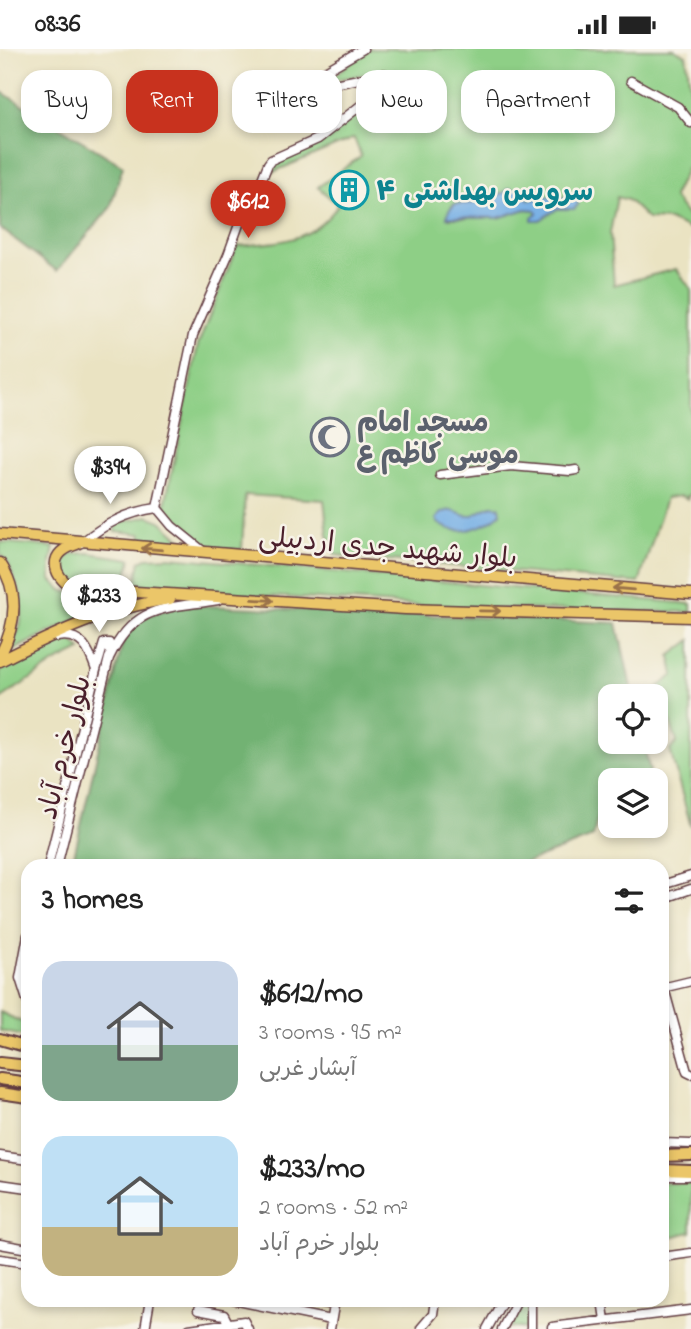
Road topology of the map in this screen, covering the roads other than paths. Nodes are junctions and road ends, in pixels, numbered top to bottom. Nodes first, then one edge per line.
1 (363, 49) edge
2 (631, 81) dead end
3 (691, 123) edge
4 (576, 470) dead end
5 (440, 475) dead end
6 (157, 508) junction
7 (0, 534) edge
8 (81, 543) junction
9 (208, 554) junction
10 (0, 563) edge
11 (691, 594) edge
12 (195, 595) junction
13 (230, 598) junction
14 (691, 617) edge
15 (41, 641) junction
16 (0, 658) edge
17 (109, 658) junction
18 (96, 670) junction
19 (50, 859) edge
20 (59, 859) edge
21 (691, 876) edge
22 (669, 883) edge
23 (691, 889) edge
24 (669, 897) edge
25 (691, 981) edge
26 (669, 986) edge
27 (669, 1010) edge
28 (0, 1039) edge
29 (0, 1045) edge
30 (21, 1045) edge
31 (21, 1046) edge
32 (0, 1063) edge
33 (21, 1065) edge
34 (691, 1075) edge
35 (0, 1079) edge
36 (21, 1082) edge
37 (0, 1095) edge
38 (21, 1097) edge
39 (669, 1143) edge
40 (691, 1144) edge
41 (691, 1155) edge
42 (0, 1156) edge
43 (669, 1156) edge
44 (21, 1159) edge
45 (669, 1171) edge
46 (691, 1173) edge
47 (669, 1175) edge
48 (0, 1184) edge
49 (21, 1187) edge
50 (0, 1244) edge
51 (21, 1248) edge
52 (691, 1253) edge
53 (669, 1256) edge
54 (0, 1259) edge
55 (21, 1262) edge
56 (149, 1307) edge
57 (261, 1307) edge
58 (434, 1307) edge
59 (499, 1307) edge
60 (513, 1307) edge
61 (531, 1307) edge
62 (603, 1307) edge
63 (198, 1310) dead end
64 (691, 1310) edge
65 (605, 1320) junction
66 (229, 1323) junction
67 (330, 1324) edge
68 (246, 1325) edge
69 (213, 1327) edge
70 (552, 1327) dead end
71 (421, 1328) edge
72 (145, 1329) edge
73 (189, 1329) edge
74 (487, 1329) edge
75 (502, 1329) edge
76 (531, 1329) edge

1 - 6 street
2 - 3 street
4 - 5 street
6 - 8 street
6 - 9 street
7 - 8 main road, بلوار شهید جدی اردبیلی
9 -> 8 main road, بلوار شهید جدی اردبیلی
8 - 12 main road, بلوار شهید جدی اردبیلی
11 -> 9 main road, بلوار شهید جدی اردبیلی
10 - 16 main road
12 - 13 main road, بلوار شهید جدی اردبیلی
12 - 15 main road
13 -> 14 main road, بلوار شهید جدی اردبیلی
13 - 17 street, بلوار خرم آباد
15 - 16 main road
15 - 18 street, بلوار خرم آباد
17 - 18 street
17 - 20 street, بلوار خرم آباد
18 - 19 street, بلوار خرم آباد
21 - 22 street
23 - 24 street
25 - 26 street
27 - 34 street
28 - 30 highway
29 - 31 highway
32 - 33 highway
35 - 36 highway
37 - 38 highway
39 - 40 street
41 - 43 highway
42 - 44 street
45 - 46 highway
46 - 47 street
48 - 49 street
50 - 51 street
52 - 53 street
54 - 55 street
56 - 72 street
57 - 67 street
58 - 71 street
59 - 74 street
60 - 75 street
61 - 76 street
62 - 65 street
63 - 66 street
64 - 65 street
65 - 70 street
66 - 68 street
66 - 69 street
69 - 73 street

